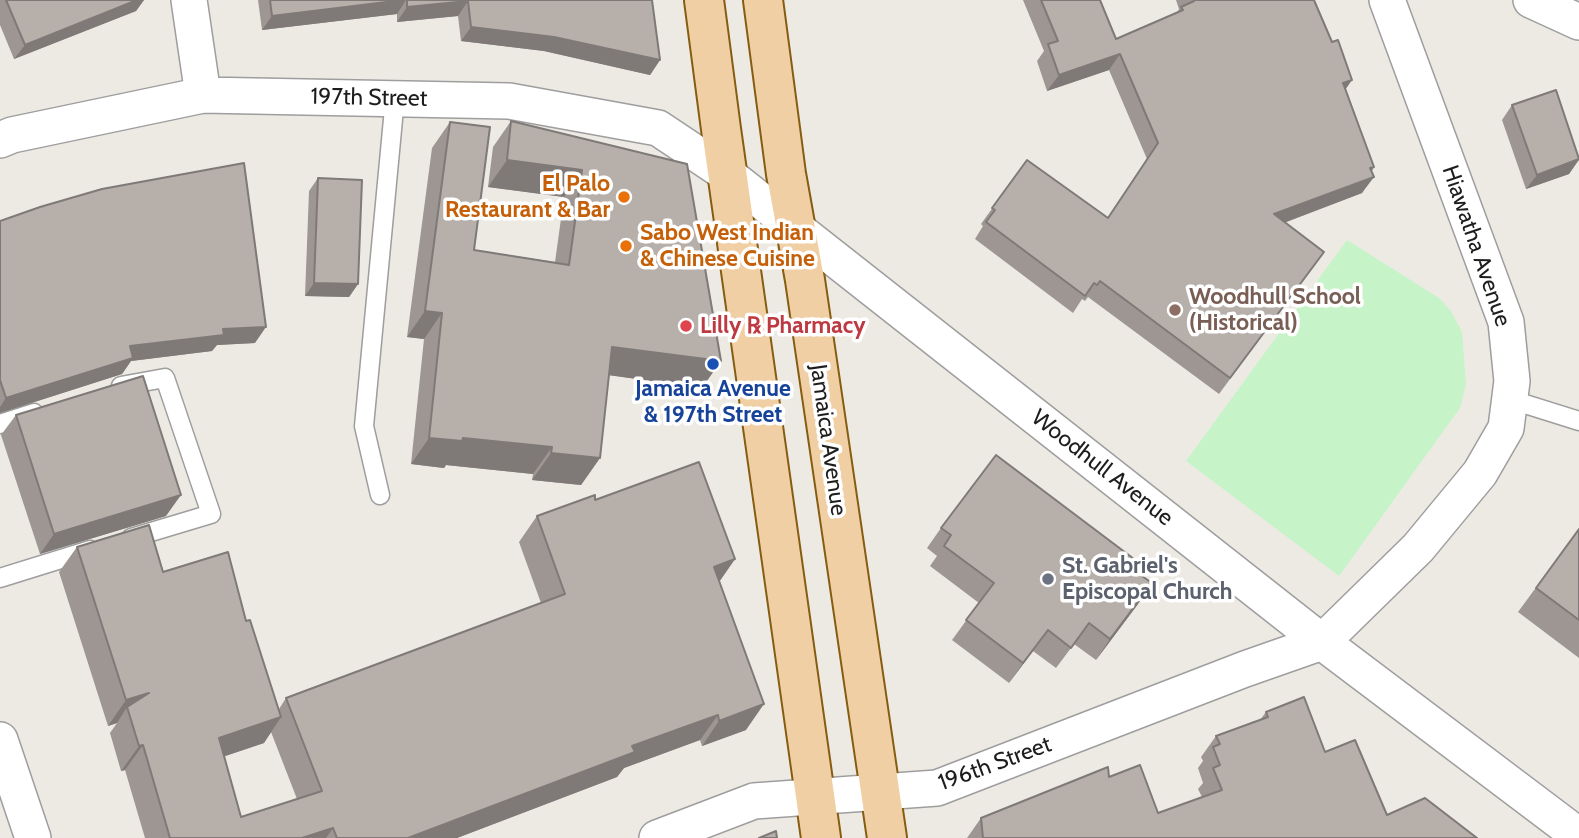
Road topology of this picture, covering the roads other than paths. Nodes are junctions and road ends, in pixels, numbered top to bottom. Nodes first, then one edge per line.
1 (189, 0) edge
2 (705, 0) edge
3 (763, 0) edge
4 (1388, 0) edge
5 (1531, 0) edge
6 (1579, 22) edge
7 (202, 94) junction
8 (395, 98) junction
9 (0, 140) edge
10 (727, 174) junction
11 (795, 227) junction
12 (102, 391) edge
13 (1509, 399) junction
14 (51, 408) edge
15 (1579, 421) edge
16 (0, 424) edge
17 (380, 495) dead end
18 (0, 578) edge
19 (1322, 642) junction
20 (0, 740) edge
21 (881, 792) junction
22 (815, 797) junction
23 (1579, 836) edge
24 (33, 838) edge
25 (657, 838) edge
26 (821, 838) edge
27 (887, 838) edge

1 - 7 street
2 - 10 main road
3 - 11 main road, Jamaica Avenue
4 - 13 street, Hiawatha Avenue
5 - 6 street
7 - 8 street, 197th Street
7 - 9 street, 197th Street
8 - 10 street, 197th Street
8 - 17 lane
10 - 11 street, Woodhull Avenue
10 - 22 main road
11 - 19 street, Woodhull Avenue
11 - 21 main road, Jamaica Avenue
12 - 18 lane
13 - 15 lane
13 - 19 street, Hiawatha Avenue
14 - 16 lane
19 - 21 street, 196th Street
19 - 23 street, Woodhull Avenue
20 - 24 street
21 - 22 street, 196th Street
21 - 27 main road, Jamaica Avenue
22 - 25 street, 196th Street
22 - 26 main road

